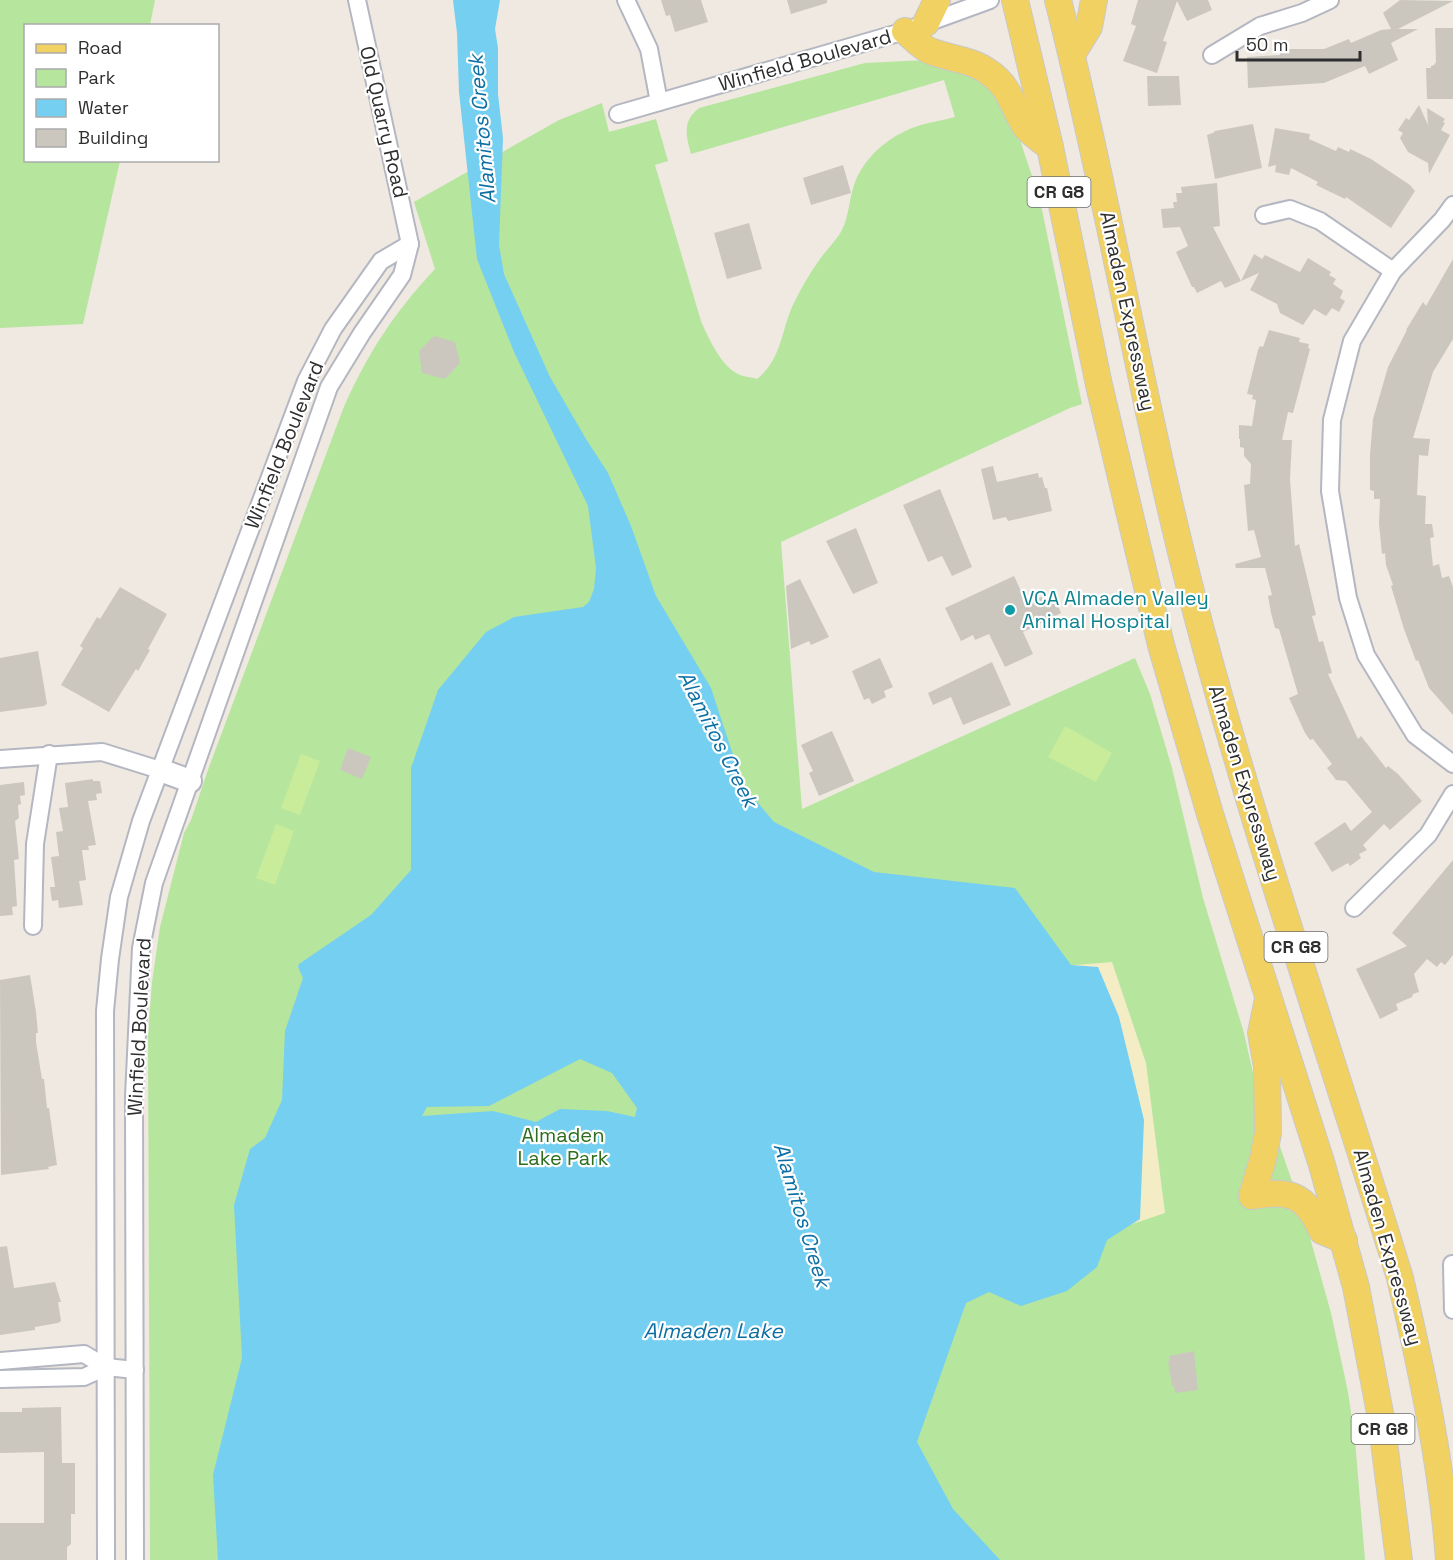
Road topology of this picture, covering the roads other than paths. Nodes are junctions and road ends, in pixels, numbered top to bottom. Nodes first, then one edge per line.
1 (357, 0) edge
2 (626, 0) edge
3 (937, 0) edge
4 (990, 0) edge
5 (1016, 0) edge
6 (1058, 0) edge
7 (1094, 0) edge
8 (1330, 0) edge
9 (915, 27) junction
10 (1073, 53) junction
11 (1212, 55) dead end
12 (660, 102) junction
13 (618, 114) dead end
14 (1050, 147) junction
15 (1453, 205) edge
16 (1264, 214) dead end
17 (410, 244) junction
18 (1394, 271) junction
19 (49, 754) junction
20 (0, 759) edge
21 (1453, 764) edge
22 (160, 770) junction
23 (190, 781) junction
24 (1453, 794) edge
25 (1354, 908) dead end
26 (33, 926) dead end
27 (1268, 999) junction
28 (1344, 1240) junction
29 (1452, 1264) edge
30 (1453, 1310) edge
31 (0, 1361) edge
32 (106, 1367) junction
33 (135, 1370) junction
34 (0, 1379) edge
35 (106, 1560) edge
36 (135, 1560) edge
37 (1399, 1560) edge
38 (1449, 1560) edge

1 - 17 street, Old Quarry Road
2 - 12 street
3 - 9 main road
4 - 9 street, Winfield Boulevard
5 - 14 main road, Almaden Expressway / CR G8
6 - 10 main road, Almaden Expressway / CR G8
7 - 10 main road
8 - 11 street
9 - 12 street, Winfield Boulevard
9 - 14 main road
10 - 38 main road, Almaden Expressway / CR G8
12 - 13 street, Winfield Boulevard
14 - 27 main road, Almaden Expressway / CR G8
15 - 18 street
16 - 18 street
17 - 22 street, Winfield Boulevard
17 - 23 street, Winfield Boulevard
18 - 21 street
19 - 20 street
19 - 22 street
19 - 26 street
22 - 23 street
22 - 32 street, Winfield Boulevard
23 - 33 street, Winfield Boulevard
24 - 25 street
27 - 28 main road, Almaden Expressway / CR G8
27 - 28 main road
28 - 37 main road, Almaden Expressway / CR G8
29 - 30 street
31 - 32 street
32 - 33 street
32 - 34 street
32 - 35 street, Winfield Boulevard
33 - 36 street, Winfield Boulevard

